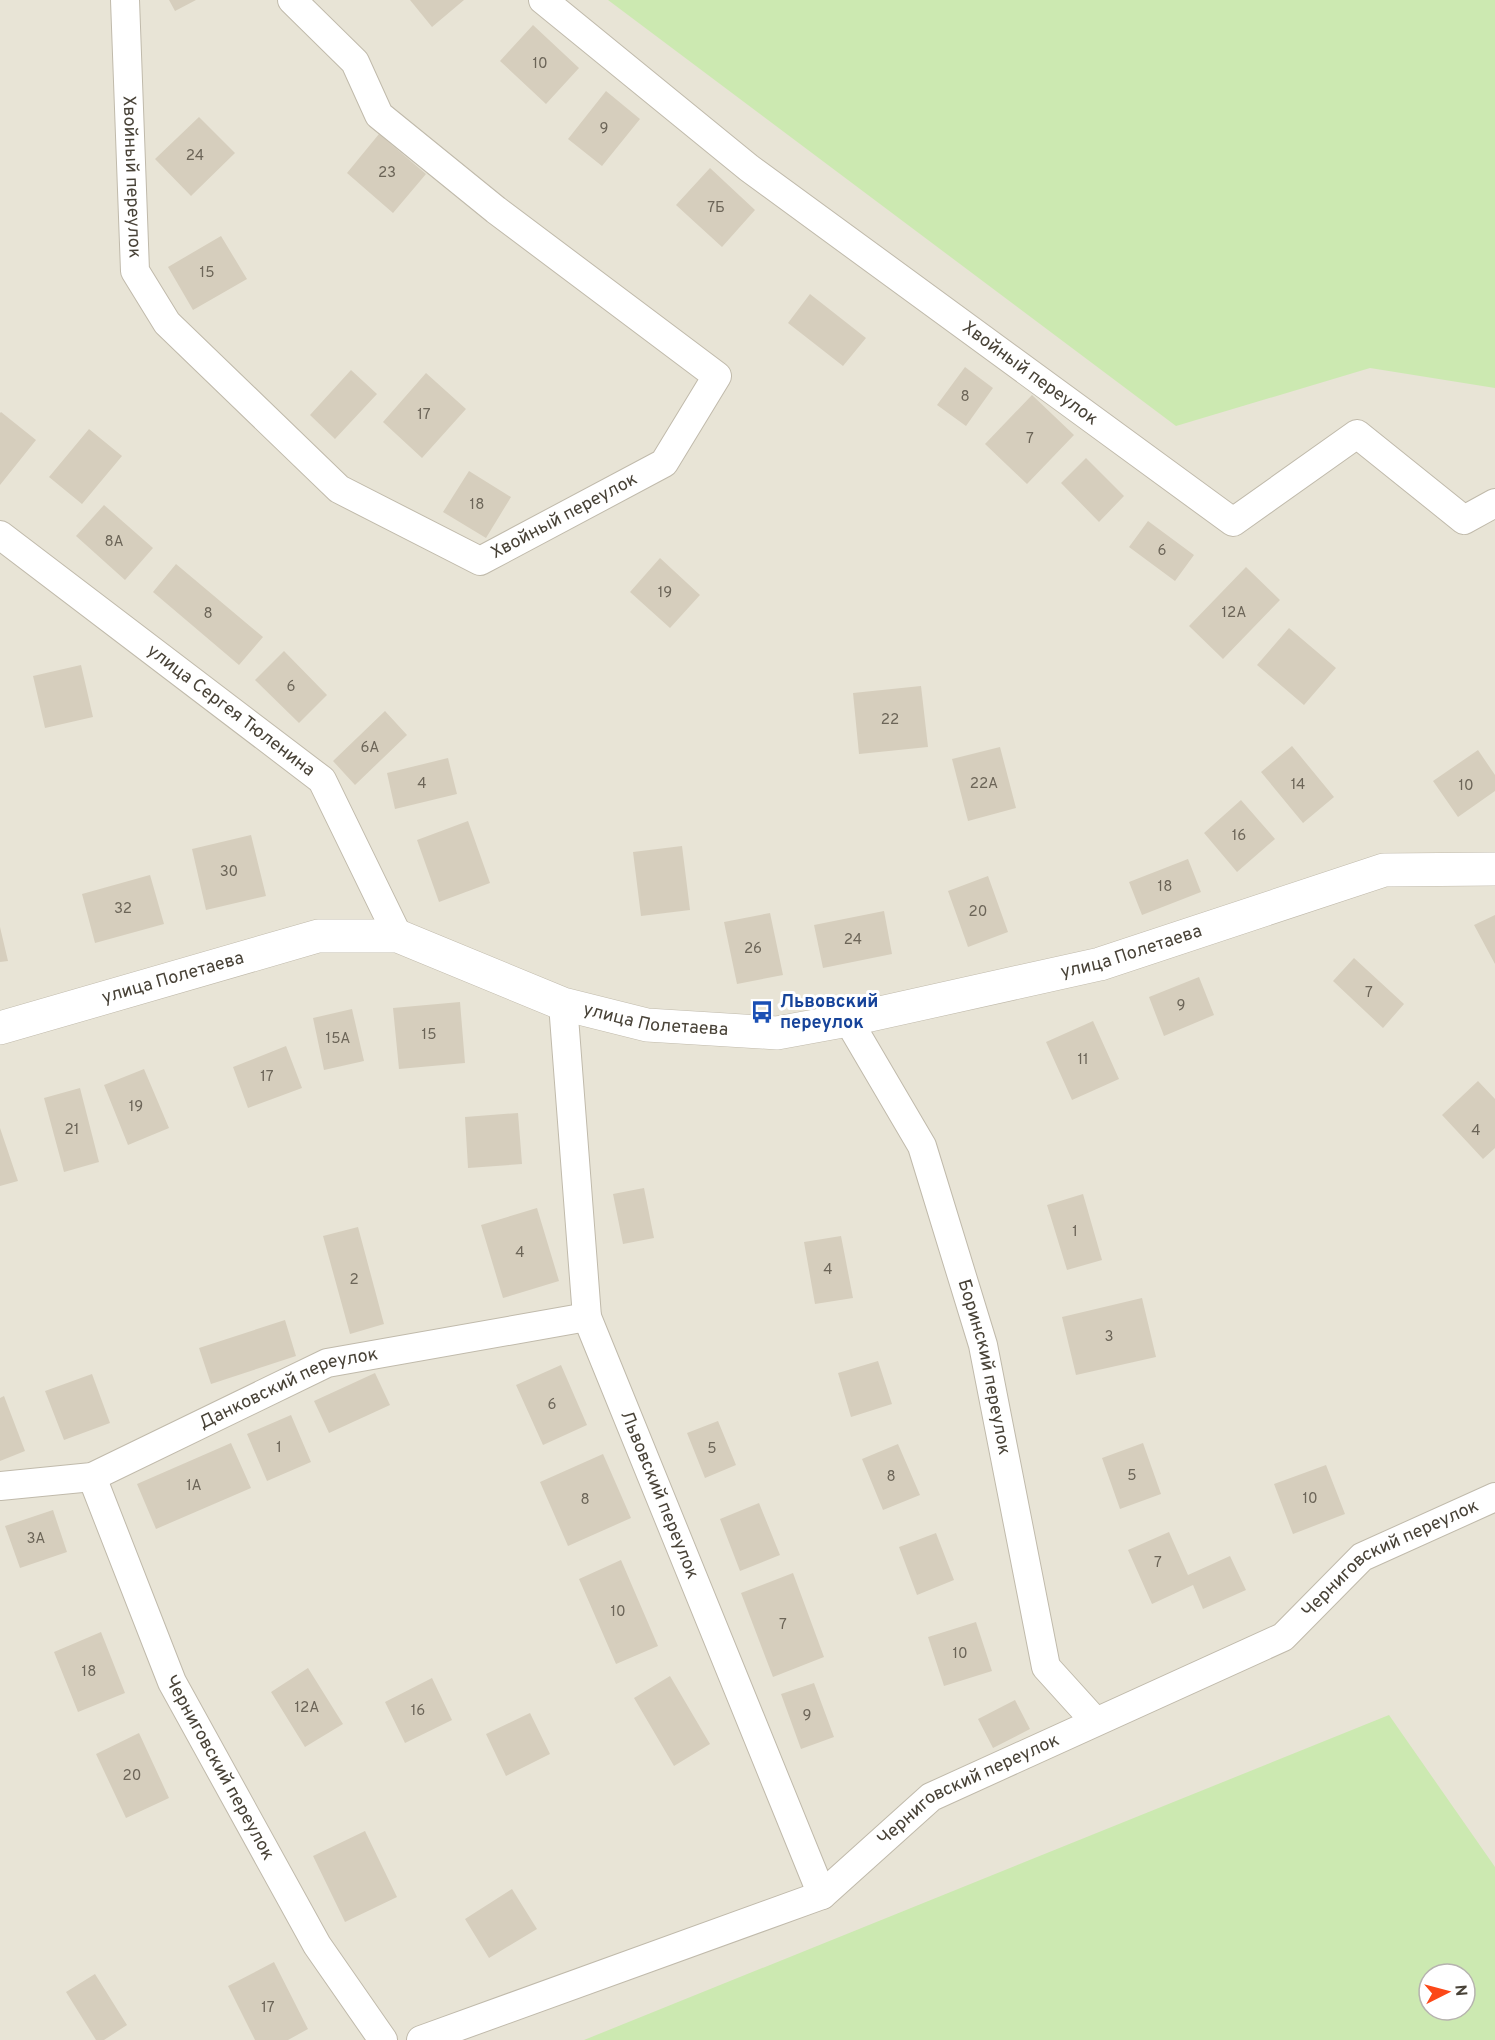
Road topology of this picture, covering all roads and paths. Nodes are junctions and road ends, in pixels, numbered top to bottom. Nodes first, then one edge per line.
1 (125, 0) edge
2 (292, 0) edge
3 (543, 0) edge
4 (1495, 503) edge
5 (0, 535) edge
6 (1495, 869) edge
7 (398, 936) junction
8 (563, 1004) junction
9 (848, 1020) junction
10 (0, 1028) edge
11 (587, 1317) junction
12 (92, 1477) junction
13 (0, 1485) edge
14 (1495, 1497) edge
15 (1094, 1720) junction
16 (822, 1895) junction
17 (383, 2040) edge
18 (421, 2040) edge

1 - 2 street, Хвойный переулок
3 - 4 street, Хвойный переулок
5 - 7 street, улица Сергея Тюленина
6 - 9 street, улица Полетаева
7 - 8 street, улица Полетаева
7 - 10 street, улица Полетаева
8 - 9 street, улица Полетаева
8 - 11 street, Львовский переулок
9 - 15 street, Боринский переулок
11 - 12 street, Данковский переулок
11 - 16 street, Львовский переулок
12 - 13 street, Данковский переулок
12 - 17 street, Черниговский переулок
14 - 15 street, Черниговский переулок
15 - 16 street, Черниговский переулок
16 - 18 street, Черниговский переулок

